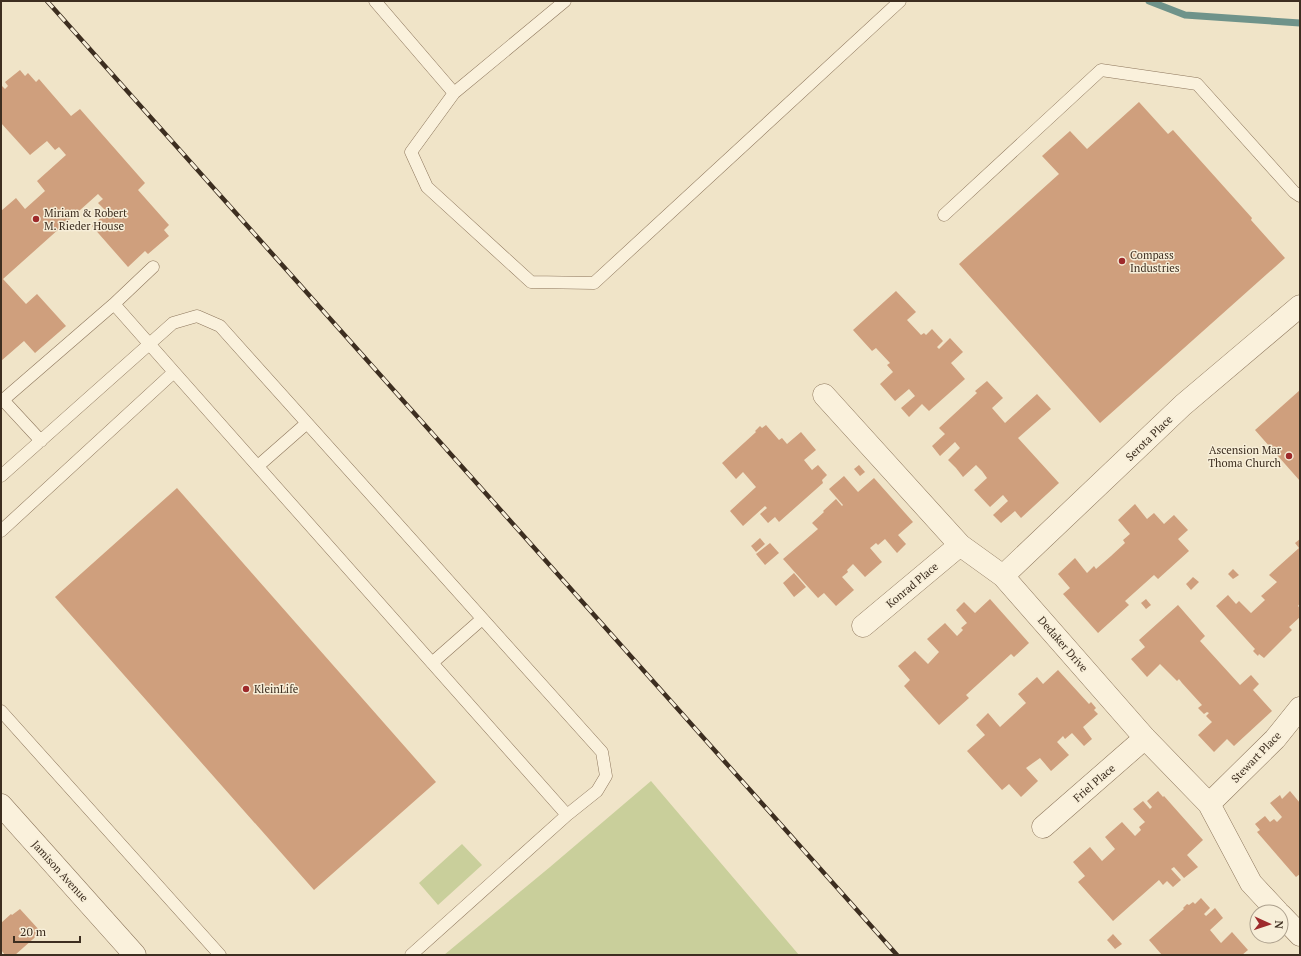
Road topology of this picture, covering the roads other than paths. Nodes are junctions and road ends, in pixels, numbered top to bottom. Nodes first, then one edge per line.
1 (375, 1) edge
2 (565, 1) edge
3 (900, 1) edge
4 (454, 93) junction
5 (1300, 196) edge
6 (944, 215) dead end
7 (153, 267) dead end
8 (114, 304) junction
9 (1300, 306) edge
10 (150, 343) junction
11 (174, 372) junction
12 (824, 395) dead end
13 (307, 423) junction
14 (41, 441) junction
15 (258, 466) junction
16 (1, 476) edge
17 (1, 531) edge
18 (960, 545) junction
19 (1003, 576) junction
20 (482, 618) junction
21 (863, 626) dead end
22 (432, 663) junction
23 (1300, 708) edge
24 (1, 711) edge
25 (1146, 738) junction
26 (1209, 804) junction
27 (1, 806) edge
28 (567, 815) junction
29 (1043, 827) dead end
30 (1271, 904) edge
31 (1289, 923) edge
32 (1300, 935) edge
33 (135, 955) edge
34 (220, 955) edge
35 (411, 955) edge

1 - 4 lane
2 - 4 lane
3 - 4 lane
5 - 6 lane
7 - 8 lane
8 - 10 lane
8 - 14 lane
9 - 19 street, Serota Place
10 - 11 lane
10 - 13 lane
10 - 14 lane
11 - 15 lane
11 - 17 lane
12 - 18 street, Dedaker Drive
13 - 15 lane
13 - 20 lane
14 - 16 lane
15 - 22 lane
18 - 19 street, Dedaker Drive
18 - 21 street, Konrad Place
19 - 25 street, Dedaker Drive
20 - 22 lane
20 - 28 lane
22 - 28 lane
23 - 26 street, Stewart Place
24 - 34 lane
25 - 26 street, Dedaker Drive
25 - 29 street, Friel Place
26 - 30 street, Dedaker Drive
27 - 33 street, Jamison Avenue
28 - 35 lane
31 - 32 street

